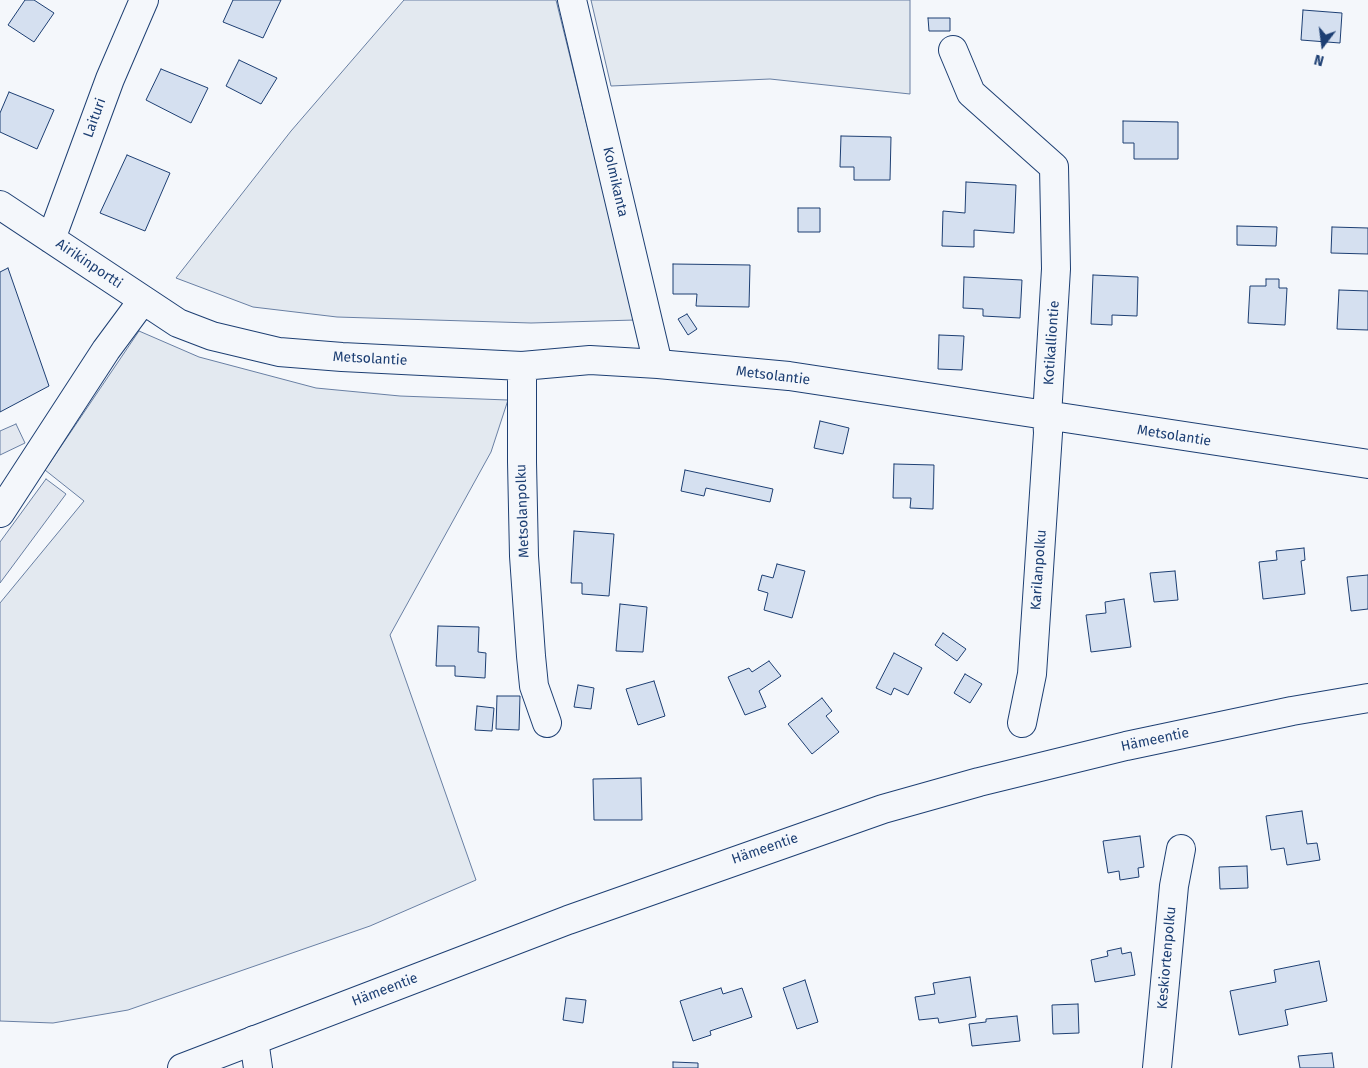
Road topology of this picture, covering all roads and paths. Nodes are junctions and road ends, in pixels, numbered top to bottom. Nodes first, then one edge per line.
1 (144, 0) edge
2 (572, 0) edge
3 (953, 50) dead end
4 (0, 205) edge
5 (51, 239) junction
6 (143, 300) junction
7 (178, 323) joint
8 (658, 364) junction
9 (522, 366) junction
10 (1047, 416) junction
11 (1368, 464) edge
12 (0, 514) edge
13 (1368, 698) edge
14 (547, 723) dead end
15 (1022, 723) dead end
16 (1180, 848) dead end
17 (254, 1040) junction
18 (182, 1068) edge
19 (258, 1068) edge
20 (1157, 1068) edge

1 - 5 main road, Laituri
2 - 8 main road, Kolmikanta
3 - 10 main road, Kotikalliontie
4 - 5 main road, Airikinportti
5 - 6 main road, Airikinportti
6 - 7 main road, Airikinportti
6 - 12 main road
7 - 9 main road, Metsolantie
8 - 9 main road, Metsolantie
8 - 10 main road, Metsolantie
9 - 14 main road, Metsolanpolku
10 - 11 main road, Metsolantie
10 - 15 main road, Karilanpolku
13 - 17 main road, Hämeentie
16 - 20 main road, Keskiortenpolku
17 - 18 main road, Hämeentie
17 - 19 main road

